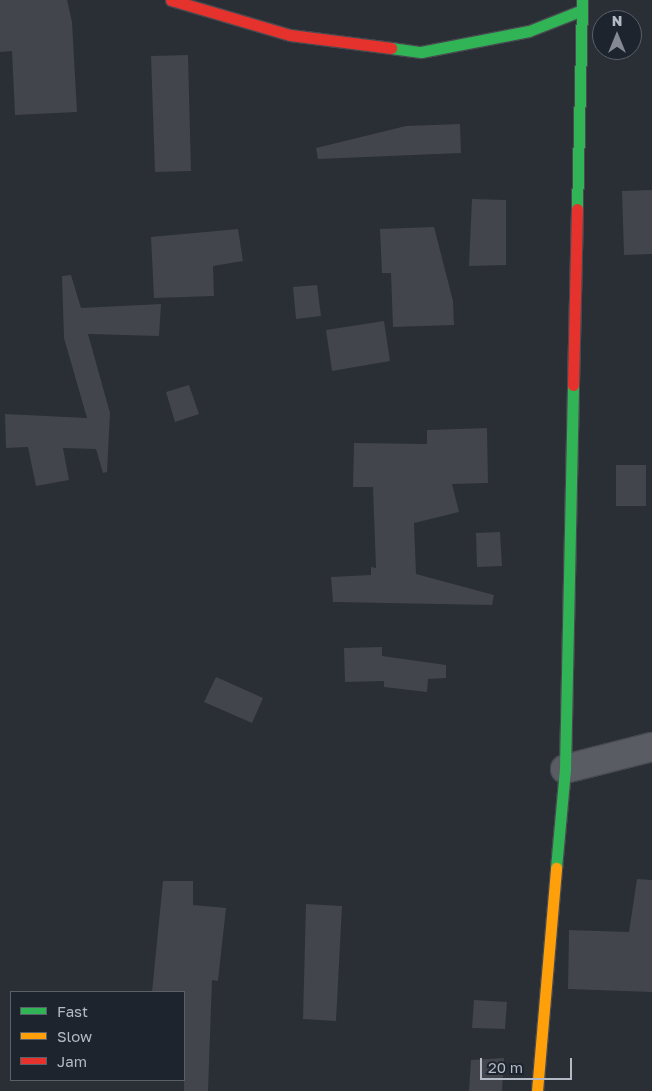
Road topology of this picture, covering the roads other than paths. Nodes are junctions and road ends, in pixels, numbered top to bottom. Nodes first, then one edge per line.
1 (171, 0) edge
2 (582, 5) edge
3 (652, 747) edge
4 (565, 769) junction
5 (537, 1091) edge

1 - 2 street
2 - 4 street
3 - 4 street
4 - 5 street

